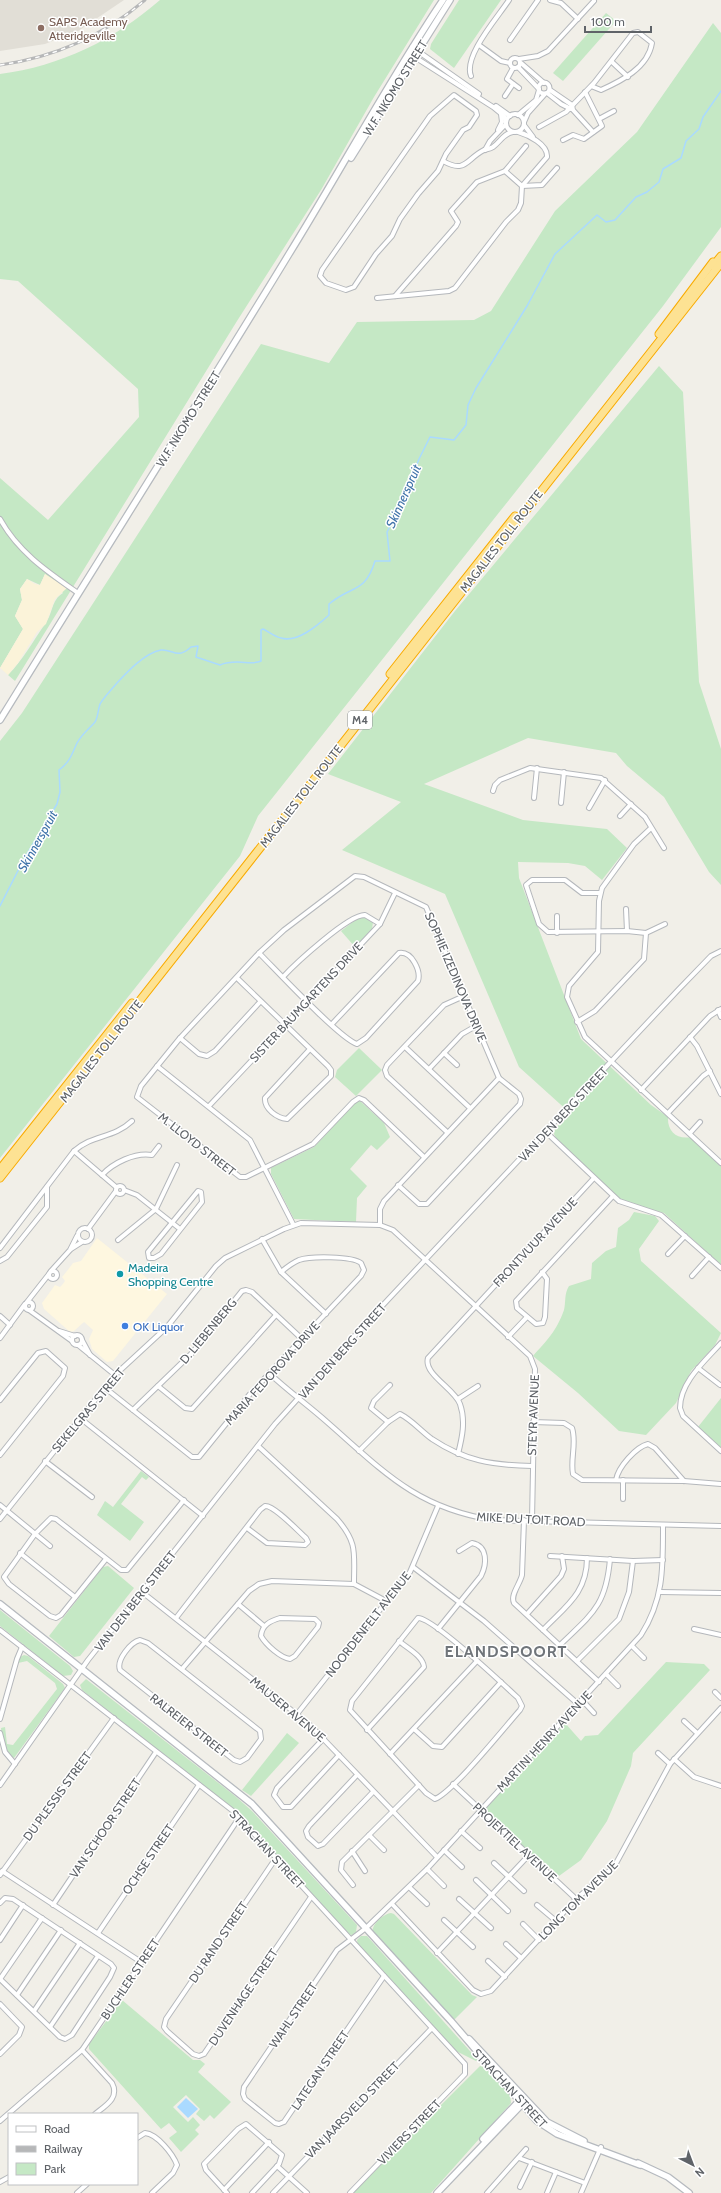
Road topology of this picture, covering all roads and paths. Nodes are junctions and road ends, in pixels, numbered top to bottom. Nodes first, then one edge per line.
1 (443, 0) edge
2 (450, 0) edge
3 (510, 0) edge
4 (538, 0) edge
5 (550, 0) edge
6 (594, 2) dead end
7 (578, 19) junction
8 (510, 40) dead end
9 (479, 45) junction
10 (412, 47) junction
11 (418, 51) junction
12 (408, 53) junction
13 (415, 57) junction
14 (612, 62) junction
15 (510, 63) junction
16 (519, 63) junction
17 (513, 68) junction
18 (533, 74) junction
19 (471, 76) dead end
20 (628, 77) junction
21 (529, 78) junction
22 (544, 83) junction
23 (513, 84) junction
24 (591, 86) junction
25 (519, 88) dead end
26 (539, 90) junction
27 (547, 92) junction
28 (585, 92) junction
29 (504, 96) dead end
30 (572, 108) junction
31 (614, 111) dead end
32 (501, 114) junction
33 (518, 115) junction
34 (510, 116) junction
35 (598, 119) junction
36 (506, 123) junction
37 (524, 124) junction
38 (539, 127) dead end
39 (515, 132) junction
40 (593, 132) junction
41 (495, 136) junction
42 (533, 139) junction
43 (563, 140) dead end
44 (526, 146) dead end
45 (485, 150) junction
46 (443, 161) junction
47 (557, 168) dead end
48 (505, 171) junction
49 (339, 174) junction
50 (522, 186) junction
51 (721, 252) edge
52 (721, 256) edge
53 (721, 263) edge
54 (721, 271) edge
55 (395, 296) junction
56 (377, 298) dead end
57 (650, 350) junction
58 (0, 519) edge
59 (78, 593) junction
60 (35, 663) junction
61 (0, 716) edge
62 (0, 720) edge
63 (537, 768) junction
64 (564, 772) junction
65 (605, 780) junction
66 (493, 791) dead end
67 (534, 798) dead end
68 (561, 803) dead end
69 (631, 804) junction
70 (589, 808) dead end
71 (620, 816) dead end
72 (651, 828) junction
73 (664, 848) dead end
74 (395, 893) junction
75 (600, 893) junction
76 (626, 909) dead end
77 (557, 916) dead end
78 (380, 924) junction
79 (665, 924) dead end
80 (627, 931) junction
81 (557, 933) junction
82 (598, 933) junction
83 (646, 933) junction
84 (721, 951) edge
85 (259, 953) junction
86 (283, 977) junction
87 (237, 978) junction
88 (464, 996) junction
89 (307, 1000) junction
90 (260, 1002) junction
91 (719, 1010) edge
92 (721, 1017) edge
93 (577, 1022) junction
94 (285, 1024) junction
95 (332, 1024) junction
96 (476, 1026) junction
97 (690, 1037) junction
98 (180, 1038) junction
99 (405, 1047) junction
100 (310, 1049) junction
101 (444, 1053) junction
102 (611, 1063) junction
103 (457, 1065) dead end
104 (157, 1066) junction
105 (429, 1069) junction
106 (710, 1071) junction
107 (499, 1078) junction
108 (641, 1090) junction
109 (721, 1094) edge
110 (140, 1100) joint
111 (209, 1106) junction
112 (470, 1108) junction
113 (668, 1113) junction
114 (132, 1121) dead end
115 (700, 1122) dead end
116 (447, 1132) junction
117 (546, 1132) junction
118 (690, 1133) junction
119 (159, 1146) dead end
120 (74, 1151) junction
121 (424, 1157) junction
122 (721, 1163) edge
123 (177, 1165) dead end
124 (264, 1168) junction
125 (0, 1169) edge
126 (102, 1175) junction
127 (0, 1178) edge
128 (594, 1178) junction
129 (398, 1185) junction
130 (47, 1187) junction
131 (116, 1189) junction
132 (124, 1190) junction
133 (120, 1194) junction
134 (613, 1196) junction
135 (107, 1204) junction
136 (156, 1210) junction
137 (171, 1222) junction
138 (293, 1224) junction
139 (380, 1225) junction
140 (88, 1229) junction
141 (180, 1229) junction
142 (78, 1236) junction
143 (685, 1236) junction
144 (262, 1239) junction
145 (118, 1240) dead end
146 (82, 1242) junction
147 (0, 1248) edge
148 (70, 1250) junction
149 (668, 1254) dead end
150 (709, 1257) junction
151 (426, 1260) junction
152 (0, 1261) edge
153 (60, 1262) junction
154 (721, 1268) edge
155 (281, 1272) junction
156 (542, 1272) junction
157 (50, 1273) junction
158 (57, 1274) junction
159 (692, 1276) dead end
160 (52, 1280) junction
161 (41, 1286) junction
162 (37, 1291) junction
163 (26, 1303) junction
164 (476, 1305) junction
165 (33, 1306) junction
166 (29, 1310) junction
167 (326, 1314) junction
168 (37, 1315) junction
169 (276, 1315) junction
170 (0, 1316) edge
171 (17, 1317) junction
172 (527, 1318) junction
173 (10, 1325) junction
174 (57, 1330) junction
175 (75, 1336) junction
176 (508, 1336) junction
177 (0, 1338) edge
178 (302, 1339) junction
179 (82, 1340) junction
180 (72, 1341) junction
181 (721, 1343) edge
182 (78, 1345) junction
183 (91, 1357) junction
184 (698, 1368) junction
185 (269, 1374) junction
186 (115, 1375) junction
187 (390, 1385) dead end
188 (720, 1385) dead end
189 (158, 1386) junction
190 (478, 1386) dead end
191 (104, 1387) junction
192 (299, 1398) junction
193 (458, 1399) junction
194 (0, 1400) edge
195 (133, 1410) junction
196 (80, 1418) junction
197 (388, 1422) junction
198 (533, 1422) junction
199 (258, 1446) junction
200 (721, 1451) edge
201 (359, 1452) junction
202 (458, 1454) junction
203 (0, 1455) edge
204 (46, 1461) junction
205 (532, 1466) junction
206 (616, 1480) junction
207 (623, 1480) junction
208 (684, 1481) junction
209 (721, 1484) edge
210 (92, 1497) dead end
211 (623, 1499) dead end
212 (184, 1500) junction
213 (0, 1505) edge
214 (438, 1506) junction
215 (7, 1510) junction
216 (203, 1516) junction
217 (0, 1519) edge
218 (524, 1520) junction
219 (532, 1520) junction
220 (663, 1525) junction
221 (721, 1526) edge
222 (246, 1528) junction
223 (35, 1534) junction
224 (50, 1546) dead end
225 (459, 1551) dead end
226 (20, 1553) junction
227 (550, 1556) dead end
228 (562, 1556) junction
229 (587, 1558) junction
230 (106, 1559) junction
231 (610, 1559) junction
232 (663, 1560) junction
233 (633, 1561) junction
234 (413, 1567) junction
235 (354, 1584) junction
236 (142, 1592) junction
237 (660, 1592) junction
238 (721, 1593) edge
239 (75, 1597) junction
240 (386, 1601) junction
241 (460, 1602) junction
242 (0, 1604) edge
243 (238, 1604) junction
244 (527, 1614) junction
245 (176, 1618) junction
246 (264, 1626) junction
247 (438, 1629) junction
248 (694, 1629) dead end
249 (0, 1630) edge
250 (543, 1630) junction
251 (721, 1635) edge
252 (399, 1641) junction
253 (206, 1642) junction
254 (560, 1645) junction
255 (632, 1646) junction
256 (22, 1647) junction
257 (644, 1658) dead end
258 (477, 1661) junction
259 (577, 1661) junction
260 (83, 1669) junction
261 (182, 1669) junction
262 (606, 1674) junction
263 (501, 1682) junction
264 (599, 1682) junction
265 (72, 1684) junction
266 (618, 1686) dead end
267 (715, 1692) dead end
268 (721, 1698) edge
269 (580, 1702) junction
270 (721, 1708) edge
271 (594, 1712) dead end
272 (298, 1714) junction
273 (114, 1718) junction
274 (0, 1719) edge
275 (684, 1721) dead end
276 (414, 1729) junction
277 (367, 1730) junction
278 (697, 1733) junction
279 (0, 1734) edge
280 (324, 1738) junction
281 (156, 1752) junction
282 (658, 1753) dead end
283 (390, 1754) junction
284 (339, 1755) junction
285 (674, 1759) junction
286 (15, 1764) junction
287 (670, 1764) junction
288 (357, 1774) junction
289 (453, 1784) junction
290 (0, 1785) edge
291 (199, 1785) junction
292 (419, 1785) junction
293 (721, 1786) edge
294 (373, 1792) junction
295 (481, 1810) junction
296 (393, 1812) junction
297 (240, 1818) junction
298 (461, 1831) junction
299 (369, 1835) junction
300 (480, 1848) dead end
301 (384, 1850) dead end
302 (444, 1850) junction
303 (352, 1852) junction
304 (529, 1855) junction
305 (437, 1857) junction
306 (276, 1858) junction
307 (494, 1863) dead end
308 (462, 1867) dead end
309 (426, 1869) junction
310 (365, 1871) dead end
311 (1, 1873) edge
312 (509, 1877) junction
313 (476, 1880) dead end
314 (353, 1885) dead end
315 (444, 1886) dead end
316 (409, 1887) junction
317 (524, 1891) dead end
318 (492, 1895) junction
319 (311, 1897) junction
320 (459, 1898) dead end
321 (576, 1899) junction
322 (0, 1903) edge
323 (392, 1904) junction
324 (427, 1904) dead end
325 (23, 1905) junction
326 (53, 1905) junction
327 (537, 1905) dead end
328 (508, 1911) dead end
329 (475, 1914) junction
330 (42, 1918) junction
331 (444, 1920) dead end
332 (556, 1921) junction
333 (523, 1924) dead end
334 (366, 1928) junction
335 (491, 1928) dead end
336 (61, 1930) junction
337 (458, 1932) junction
338 (98, 1933) junction
339 (0, 1940) edge
340 (351, 1940) junction
341 (539, 1940) junction
342 (80, 1943) junction
343 (506, 1944) dead end
344 (473, 1947) dead end
345 (437, 1953) junction
346 (98, 1956) junction
347 (521, 1958) junction
348 (488, 1961) dead end
349 (141, 1962) junction
350 (384, 1976) junction
351 (505, 1977) junction
352 (0, 1979) edge
353 (17, 1995) junction
354 (0, 2004) edge
355 (34, 2011) junction
356 (50, 2027) junction
357 (164, 2027) joint
358 (431, 2028) junction
359 (82, 2050) junction
360 (0, 2054) edge
361 (466, 2069) joint
362 (244, 2097) joint
363 (522, 2100) junction
364 (9, 2113) edge
365 (96, 2113) edge
366 (8, 2114) edge
367 (0, 2121) edge
368 (138, 2137) edge
369 (269, 2142) junction
370 (526, 2149) dead end
371 (600, 2149) junction
372 (519, 2158) junction
373 (532, 2162) junction
374 (277, 2166) junction
375 (556, 2172) junction
376 (288, 2176) junction
377 (585, 2184) junction
378 (86, 2185) edge
379 (520, 2187) dead end
380 (226, 2191) edge
381 (77, 2193) edge
382 (152, 2193) edge
383 (252, 2193) edge
384 (273, 2193) edge
385 (307, 2193) edge
386 (350, 2193) edge
387 (437, 2193) edge
388 (487, 2193) edge
389 (547, 2193) edge
390 (581, 2193) edge
391 (689, 2193) edge

1 - 10 main road, W.F. NKOMO STREET
2 - 11 main road, W.F. NKOMO STREET
3 - 9 street
4 - 8 street
5 - 7 street
6 - 7 street
7 - 16 street
9 - 15 street
9 - 19 street
10 - 11 street
10 - 12 main road, W.F. NKOMO STREET
11 - 13 main road, W.F. NKOMO STREET
11 - 34 street
12 - 13 street
12 - 49 main road, W.F. NKOMO STREET
13 - 32 street
13 - 49 main road, W.F. NKOMO STREET
14 - 20 street
14 - 20 street
14 - 24 street
15 - 16 street
15 - 17 street
16 - 17 street
16 - 18 street
16 - 21 street
17 - 23 street
18 - 21 street
18 - 22 street
20 - 24 street
21 - 26 street
22 - 26 street
22 - 27 street
23 - 25 street
23 - 29 street
24 - 28 street
26 - 27 street
26 - 33 street
27 - 30 street
27 - 37 street
28 - 30 street
28 - 35 street
30 - 38 street
30 - 40 street
31 - 35 street
32 - 36 street
32 - 41 street
33 - 34 street
33 - 37 street
34 - 36 street
35 - 40 street
36 - 39 street
36 - 41 street
37 - 39 street
37 - 42 street
39 - 42 street
39 - 45 street
40 - 43 street
41 - 45 street
42 - 50 street
44 - 48 street
45 - 46 street
46 - 46 street
47 - 50 street
48 - 50 street
48 - 55 street
49 - 59 main road, W.F. NKOMO STREET
50 - 55 street
51 - 57 highway
52 - 57 highway, MAGALIES TOLL ROUTE / M4
53 - 57 highway, MAGALIES TOLL ROUTE / M4
54 - 57 highway
55 - 56 street
57 - 125 highway, MAGALIES TOLL ROUTE / M4
57 - 127 highway, MAGALIES TOLL ROUTE / M4
58 - 59 street
59 - 60 main road, W.F. NKOMO STREET
60 - 61 main road, W.F. NKOMO STREET
60 - 62 main road, W.F. NKOMO STREET
63 - 64 street
63 - 66 street
63 - 67 street
64 - 65 street
64 - 68 street
65 - 69 street
65 - 70 street
69 - 71 street
69 - 72 street
72 - 73 street
72 - 75 street
74 - 78 street, SISTER BAUMGARTENS DRIVE
74 - 85 street, SOPHIE IZEDINOVA DRIVE
74 - 88 street, SOPHIE IZEDINOVA DRIVE
75 - 81 street
75 - 82 street
76 - 80 street
77 - 81 street
78 - 86 street
78 - 89 street, SISTER BAUMGARTENS DRIVE
79 - 83 street
80 - 82 street
80 - 83 street
81 - 82 street
82 - 93 street
83 - 93 street
84 - 102 street, VAN DEN BERG STREET
85 - 86 street
85 - 87 street, SOPHIE IZEDINOVA DRIVE
86 - 89 street
87 - 90 street
87 - 98 street, SOPHIE IZEDINOVA DRIVE
88 - 96 street, SOPHIE IZEDINOVA DRIVE
88 - 99 street
89 - 94 street, SISTER BAUMGARTENS DRIVE
89 - 95 street
90 - 94 street
90 - 98 street
91 - 92 street
91 - 97 street
93 - 102 street
94 - 100 street
94 - 111 street, SISTER BAUMGARTENS DRIVE
95 - 95 street
96 - 101 street
96 - 107 street, SOPHIE IZEDINOVA DRIVE
97 - 106 street
97 - 108 street
98 - 104 street, SOPHIE IZEDINOVA DRIVE
99 - 105 street
99 - 116 street
100 - 100 street
101 - 103 street
101 - 105 street
102 - 108 street
102 - 117 street, VAN DEN BERG STREET
104 - 110 street, SOPHIE IZEDINOVA DRIVE
104 - 111 street
105 - 112 street
106 - 109 street
106 - 113 street
107 - 112 street
107 - 129 street
108 - 113 street
110 - 124 street, M. LLOYD STREET
111 - 124 street
112 - 116 street
113 - 118 street
114 - 120 street
115 - 118 street
116 - 121 street
117 - 128 street
117 - 151 street, VAN DEN BERG STREET
118 - 122 street
119 - 126 street
120 - 126 street
120 - 130 street
121 - 124 street, M. LLOYD STREET
121 - 129 street
123 - 136 street
124 - 138 street
126 - 131 street
128 - 134 street
128 - 164 street, FRONTVUUR AVENUE
129 - 139 street
130 - 147 street
130 - 152 street
131 - 132 street
131 - 133 street
131 - 135 street
132 - 133 street
132 - 136 street
133 - 135 street
134 - 143 street
134 - 156 street
135 - 140 street
136 - 137 street
136 - 145 street
137 - 141 street
137 - 141 street
137 - 141 street
138 - 139 street, SEKELGRAS STREET
138 - 144 street, SEKELGRAS STREET
139 - 151 street, SEKELGRAS STREET
140 - 142 street
140 - 146 street
142 - 146 street
142 - 148 street
143 - 149 street
143 - 150 street
144 - 155 street
144 - 186 street, SEKELGRAS STREET
146 - 148 street
148 - 153 street
150 - 154 street
150 - 159 street
151 - 164 street, STEYR AVENUE
151 - 192 street, VAN DEN BERG STREET
153 - 157 street
153 - 158 street
155 - 167 street
155 - 167 street, MARIA FEDOROVA DRIVE
156 - 172 street
156 - 172 street
157 - 158 street
157 - 160 street
157 - 161 street
158 - 160 street
160 - 161 street
161 - 162 street
162 - 163 street
162 - 165 street
163 - 165 street
163 - 166 street
163 - 171 street
164 - 176 street, STEYR AVENUE
164 - 193 street, FRONTVUUR AVENUE
165 - 166 street
165 - 168 street
166 - 168 street
166 - 171 street
167 - 178 street, MARIA FEDOROVA DRIVE
168 - 174 street
169 - 178 street, D. LIEBENBERG
169 - 189 street
169 - 189 street, D. LIEBENBERG
170 - 173 street
171 - 173 street
172 - 176 street
173 - 177 street
174 - 175 street
174 - 180 street
175 - 179 street
175 - 180 street
176 - 198 street, STEYR AVENUE
178 - 185 street, MARIA FEDOROVA DRIVE
179 - 182 street
179 - 183 street
180 - 182 street
181 - 184 street
182 - 183 street
183 - 186 street
184 - 188 street
184 - 200 street
185 - 192 street, MIKE DU TOIT ROAD
185 - 195 street, MARIA FEDOROVA DRIVE
186 - 191 street, SEKELGRAS STREET
187 - 197 street
189 - 195 street, D. LIEBENBERG
190 - 193 street
191 - 195 street, MARIA FEDOROVA DRIVE
191 - 196 street, SEKELGRAS STREET
192 - 199 street, VAN DEN BERG STREET
192 - 201 street, MIKE DU TOIT ROAD
193 - 202 street
194 - 203 street
196 - 204 street, SEKELGRAS STREET
196 - 212 street
197 - 201 street
197 - 202 street
198 - 205 street, STEYR AVENUE
198 - 206 street
199 - 216 street, VAN DEN BERG STREET
199 - 235 street
201 - 214 street, MIKE DU TOIT ROAD
202 - 205 street
204 - 210 street
204 - 215 street, SEKELGRAS STREET
205 - 219 street, STEYR AVENUE
206 - 207 street
206 - 208 street
207 - 208 street
207 - 211 street
208 - 209 street
212 - 216 street
212 - 230 street
213 - 215 street
214 - 218 street, MIKE DU TOIT ROAD
214 - 234 street, NOORDENFELT AVENUE
215 - 217 street, SEKELGRAS STREET
215 - 223 street
216 - 236 street, VAN DEN BERG STREET
218 - 219 street, MIKE DU TOIT ROAD
218 - 244 street
219 - 220 street, MIKE DU TOIT ROAD
220 - 221 street, MIKE DU TOIT ROAD
220 - 232 street, MARTINI HENRY AVENUE
222 - 222 street
222 - 245 street
223 - 224 street
223 - 226 street
223 - 230 street
225 - 241 street
226 - 239 street
226 - 239 street
227 - 228 street
228 - 229 street
228 - 244 street
229 - 231 street
229 - 250 street
230 - 239 street
231 - 233 street
231 - 254 street
232 - 233 street
232 - 237 street, MARTINI HENRY AVENUE
233 - 259 street
234 - 240 street, NOORDENFELT AVENUE
234 - 241 street
235 - 240 street
235 - 243 street
236 - 245 street, MAUSER AVENUE
236 - 260 street, VAN DEN BERG STREET
237 - 238 street
237 - 255 street, MARTINI HENRY AVENUE
240 - 272 street, NOORDENFELT AVENUE
241 - 247 street
241 - 269 street
242 - 260 main road, STRACHAN STREET
243 - 246 street
243 - 253 street
244 - 250 street
245 - 253 street, MAUSER AVENUE
246 - 246 street
247 - 252 street
247 - 258 street
248 - 251 street
249 - 256 street, STRACHAN STREET
250 - 254 street
252 - 277 street
252 - 277 street
253 - 261 street
253 - 272 street, MAUSER AVENUE
254 - 259 street
255 - 257 street
255 - 262 street, MARTINI HENRY AVENUE
256 - 265 street, STRACHAN STREET
256 - 274 street
258 - 263 street
258 - 276 street
259 - 264 street
260 - 265 street, VAN DEN BERG STREET
260 - 334 main road, STRACHAN STREET
261 - 261 street, RALREIER STREET
262 - 264 street, MARTINI HENRY AVENUE
262 - 266 street
263 - 276 street
263 - 289 street
264 - 269 street, MARTINI HENRY AVENUE
265 - 273 street, STRACHAN STREET
265 - 286 street, VAN DEN BERG STREET
267 - 268 street
269 - 271 street
269 - 295 street, MARTINI HENRY AVENUE
270 - 278 street, LONG TOM AVENUE
272 - 280 street, MAUSER AVENUE
273 - 281 street, STRACHAN STREET
273 - 311 street, DU PLESSIS STREET
275 - 278 street
276 - 283 street
277 - 283 street
278 - 285 street, LONG TOM AVENUE
279 - 286 street
280 - 284 street, MAUSER AVENUE
280 - 284 street
281 - 291 street, STRACHAN STREET
281 - 326 street, VAN SCHOOR STREET
282 - 287 street
283 - 292 street
284 - 288 street, MAUSER AVENUE
285 - 287 street, LONG TOM AVENUE
285 - 293 street
286 - 290 street, VAN DEN BERG STREET
287 - 321 street, LONG TOM AVENUE
288 - 294 street, MAUSER AVENUE
288 - 294 street
289 - 292 street
289 - 295 street, PROJEKTIEL AVENUE
291 - 297 street, STRACHAN STREET
291 - 338 street, OCHSE STREET
292 - 296 street
294 - 296 street, MAUSER AVENUE
295 - 298 street, MARTINI HENRY AVENUE
295 - 304 street, PROJEKTIEL AVENUE
296 - 299 street
296 - 305 street, MAUSER AVENUE
297 - 306 street, STRACHAN STREET
297 - 349 street, BUCHLER STREET
298 - 300 street
298 - 302 street, MARTINI HENRY AVENUE
299 - 301 street
299 - 303 street
302 - 305 street, MARTINI HENRY AVENUE
302 - 308 street
303 - 310 street
303 - 314 street
304 - 312 street
304 - 321 street, PROJEKTIEL AVENUE
305 - 309 street, MARTINI HENRY AVENUE
306 - 319 street, STRACHAN STREET
306 - 357 street, DU RAND STREET
307 - 312 street
309 - 315 street
309 - 316 street, MARTINI HENRY AVENUE
311 - 326 street
312 - 317 street
312 - 318 street
313 - 318 street
316 - 323 street, MARTINI HENRY AVENUE
316 - 324 street
318 - 328 street
318 - 329 street
319 - 340 street, STRACHAN STREET
319 - 357 street, DUVENHAGE STREET
320 - 329 street
321 - 332 street, LONG TOM AVENUE
322 - 325 street
323 - 334 street, MARTINI HENRY AVENUE
323 - 345 street
325 - 330 street
325 - 339 street
326 - 338 street
327 - 332 street
329 - 335 street
329 - 337 street
330 - 336 street
330 - 352 street
331 - 337 street
332 - 341 street, LONG TOM AVENUE
333 - 341 street
334 - 340 street, WAHL STREET
334 - 363 main road, STRACHAN STREET
336 - 342 street
336 - 353 street
337 - 344 street
337 - 345 street
338 - 349 street
340 - 350 street, STRACHAN STREET
340 - 362 street, WAHL STREET
341 - 347 street, LONG TOM AVENUE
342 - 346 street
342 - 355 street
343 - 347 street
345 - 351 street, LONG TOM AVENUE
346 - 356 street
346 - 356 street
347 - 351 street, LONG TOM AVENUE
348 - 351 street
349 - 359 street, BUCHLER STREET
350 - 358 street, STRACHAN STREET
350 - 362 street, LATEGAN STREET
352 - 353 street
353 - 355 street
354 - 360 street
355 - 356 street
358 - 361 street, STRACHAN STREET
358 - 376 street, VAN JAARSVELD STREET
359 - 364 street, BUCHLER STREET
359 - 365 street
361 - 386 street, VIVIERS STREET
363 - 371 main road, STRACHAN STREET
363 - 387 main road
366 - 367 street, BUCHLER STREET
368 - 382 street
369 - 374 street
369 - 380 street
369 - 380 street
370 - 372 street
371 - 377 street
371 - 391 main road, STRACHAN STREET
372 - 373 street
372 - 388 street
373 - 375 street
373 - 379 street
374 - 376 street
374 - 383 street
375 - 377 street
375 - 389 street
376 - 384 street, VAN JAARSVELD STREET
376 - 385 street
377 - 390 street
378 - 381 street

